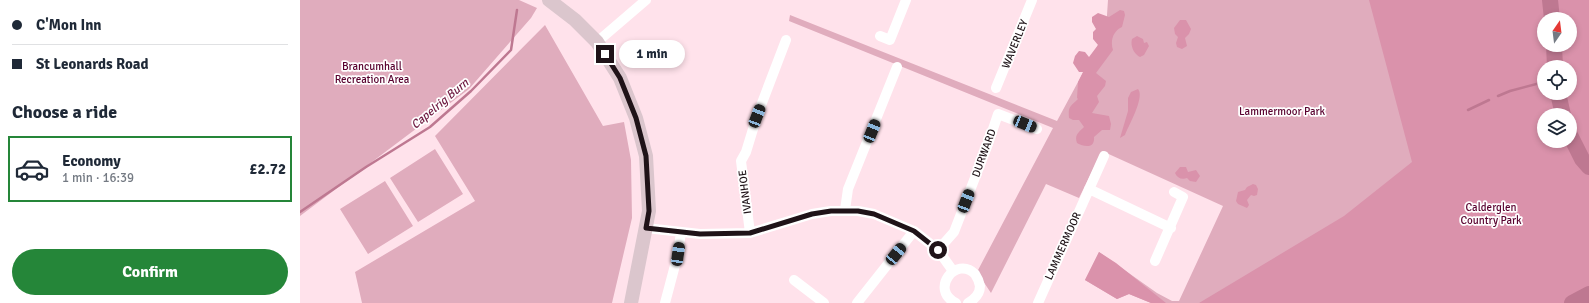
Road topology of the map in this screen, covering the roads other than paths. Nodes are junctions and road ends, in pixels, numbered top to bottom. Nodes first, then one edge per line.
1 (549, 0) edge
2 (646, 0) edge
3 (906, 0) edge
4 (1032, 0) edge
5 (880, 36) dead end
6 (786, 40) dead end
7 (597, 42) junction
8 (898, 67) dead end
9 (996, 88) dead end
10 (1037, 129) dead end
11 (1104, 156) dead end
12 (1089, 189) junction
13 (1174, 192) dead end
14 (845, 210) junction
15 (646, 228) junction
16 (1170, 228) junction
17 (914, 231) junction
18 (681, 232) junction
19 (750, 233) junction
20 (938, 250) junction
21 (1155, 261) dead end
22 (953, 271) junction
23 (794, 280) dead end
24 (631, 303) edge
25 (665, 303) edge
26 (824, 303) edge
27 (857, 303) edge
28 (956, 303) edge
29 (968, 303) edge
30 (1038, 303) edge

1 - 7 street
2 - 7 street
3 - 5 street
4 - 9 street, WAVERLEY
6 - 19 street, IVANHOE
7 - 15 street
8 - 14 street
10 - 20 street, DURWARD
11 - 12 street, LAMMERMOOR
12 - 16 street
12 - 30 street, LAMMERMOOR
13 - 16 street
14 - 17 street
14 - 19 street
15 - 18 street
15 - 24 street
16 - 21 street
17 - 20 street
17 - 27 street
18 - 19 street
18 - 25 street
20 - 22 street
22 - 28 street
22 - 29 street
23 - 26 street

